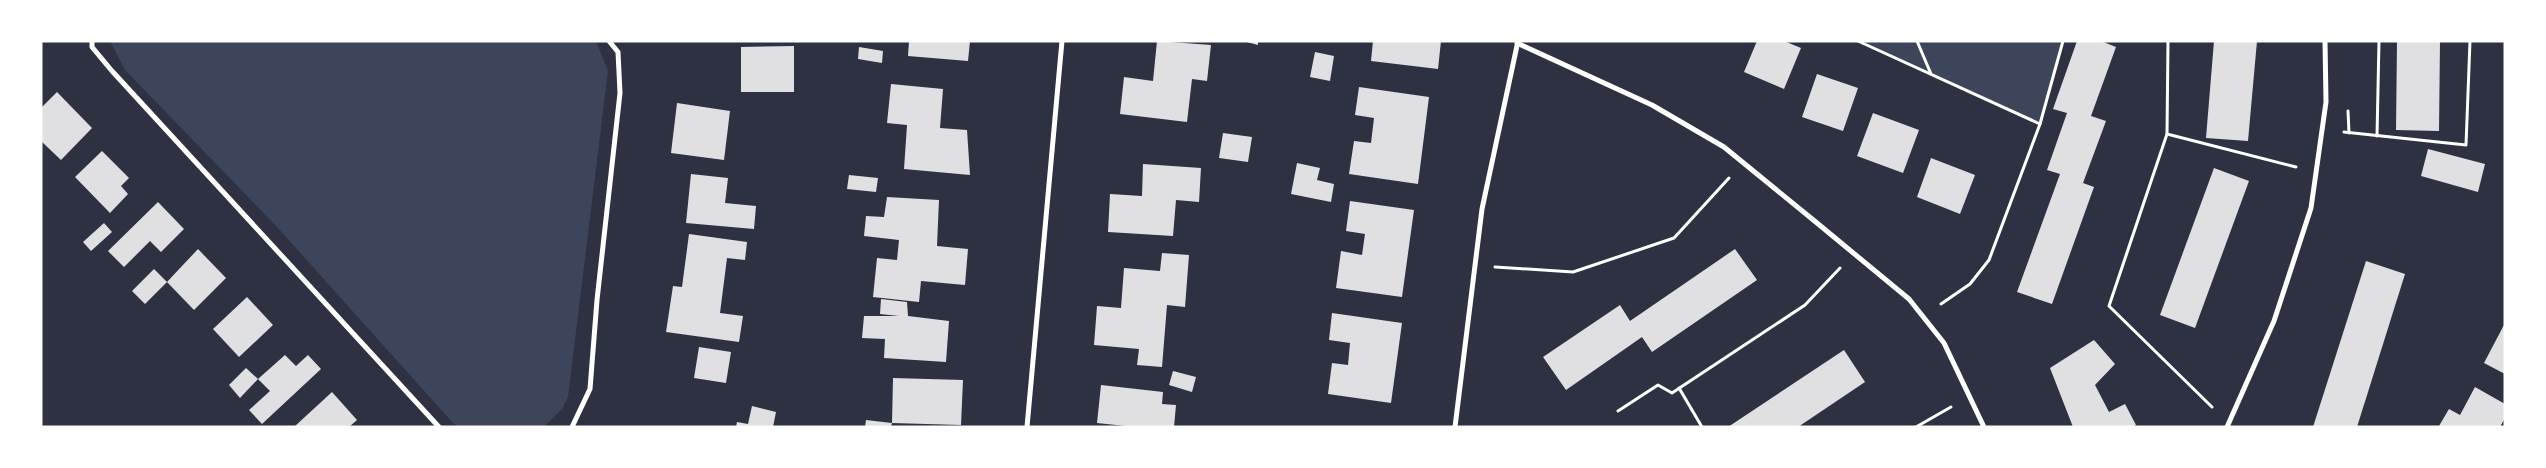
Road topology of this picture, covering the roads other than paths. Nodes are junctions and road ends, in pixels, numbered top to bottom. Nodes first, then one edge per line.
1 (92, 41) edge
2 (609, 41) edge
3 (1062, 41) edge
4 (2325, 41) edge
5 (1518, 42) edge
6 (2228, 425) edge
7 (439, 427) edge
8 (572, 427) edge
9 (1027, 427) edge
10 (1455, 427) edge
11 (1984, 427) edge

1 - 7 street
2 - 8 street
3 - 9 street
4 - 6 street
5 - 10 street
5 - 11 street

